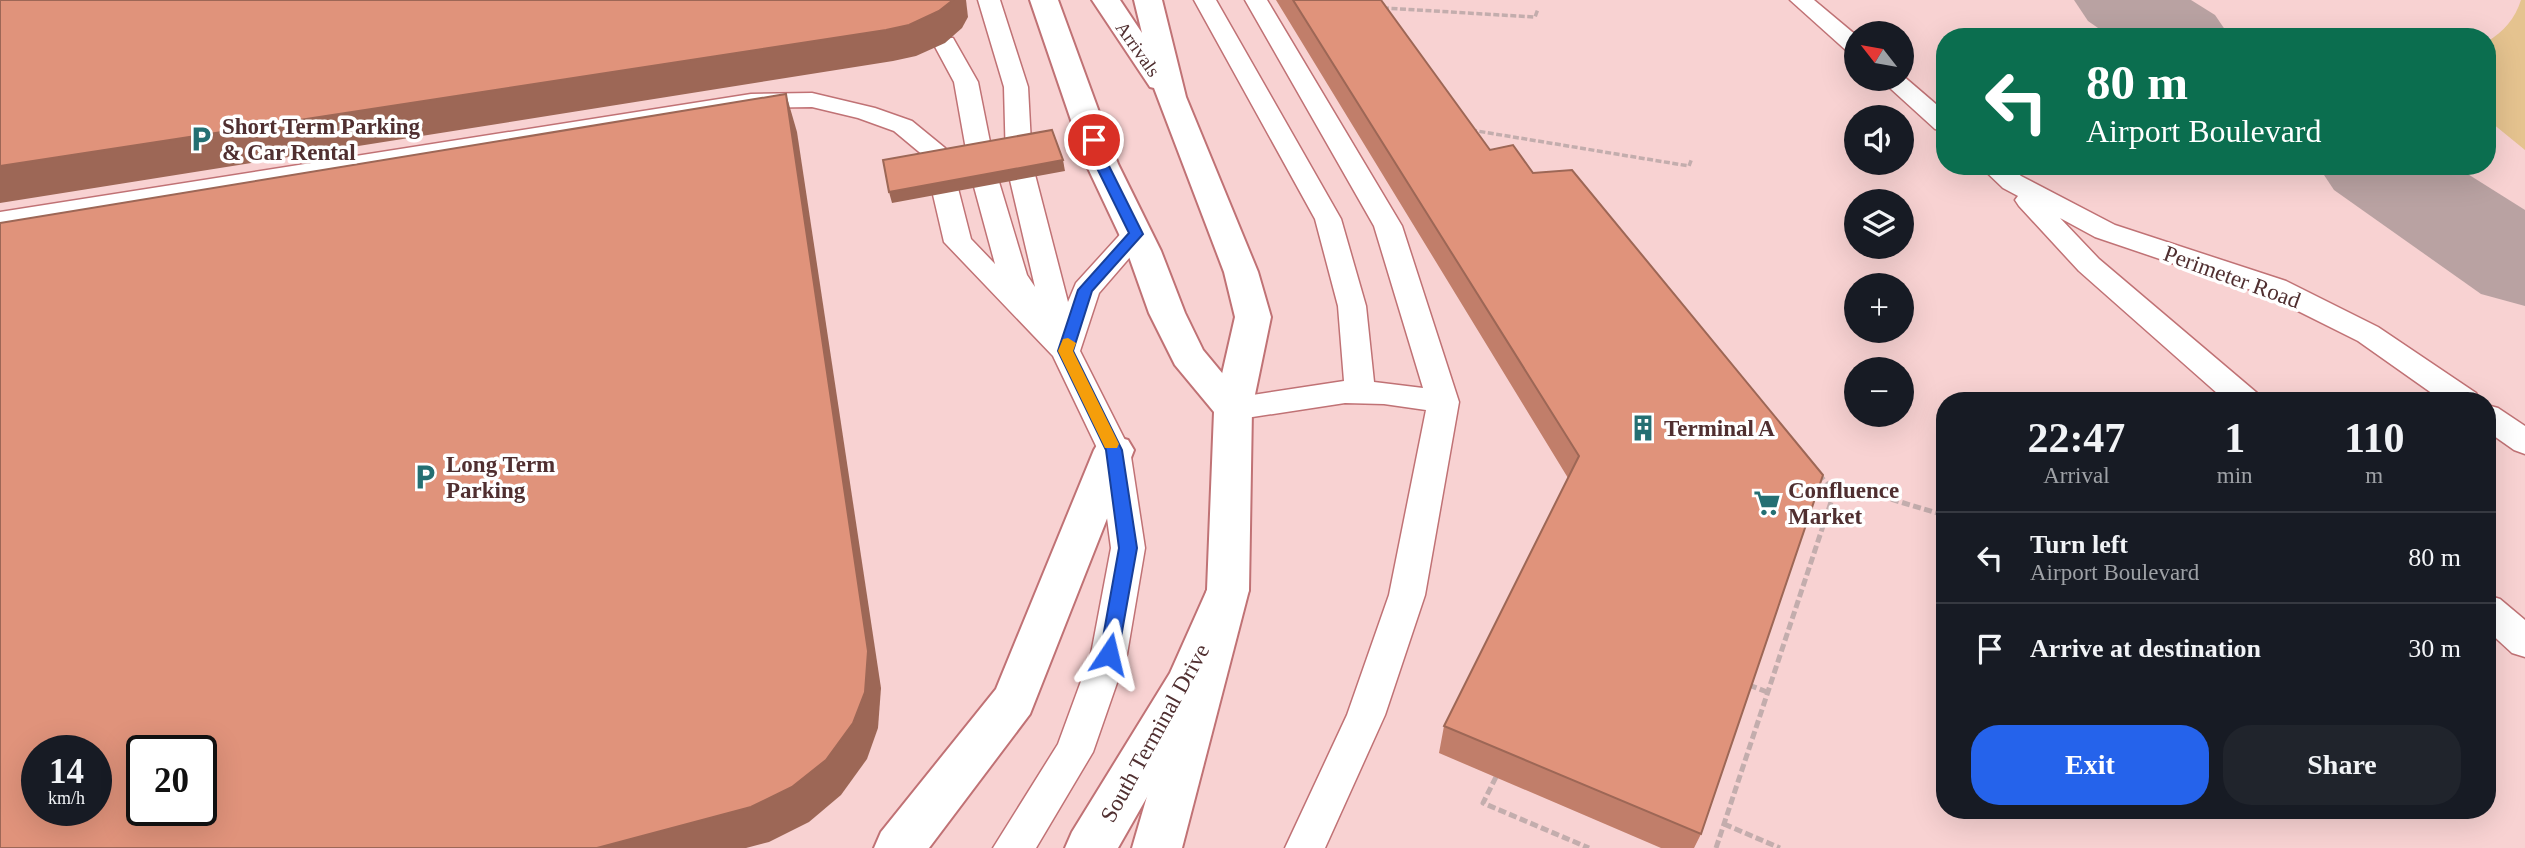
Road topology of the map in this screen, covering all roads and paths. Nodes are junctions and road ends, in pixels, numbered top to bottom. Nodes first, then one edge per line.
1 (1044, 0) edge
2 (1106, 0) edge
3 (1148, 0) edge
4 (1205, 0) edge
5 (1256, 0) edge
6 (1801, 0) edge
7 (987, 4) edge
8 (1378, 8) edge
9 (1538, 9) dead end
10 (1844, 37) edge
11 (945, 43) edge
12 (1906, 91) edge
13 (1171, 97) junction
14 (1936, 117) edge
15 (604, 124) junction
16 (1469, 130) edge
17 (604, 154) edge
18 (1692, 158) dead end
19 (2003, 175) edge
20 (2004, 175) edge
21 (29, 215) junction
22 (0, 220) edge
23 (1136, 234) junction
24 (13, 246) edge
25 (1066, 351) junction
26 (2236, 392) edge
27 (2452, 392) edge
28 (1360, 393) junction
29 (1443, 402) junction
30 (1233, 409) junction
31 (2496, 422) edge
32 (2525, 442) edge
33 (1114, 450) junction
34 (1817, 471) edge
35 (1834, 493) junction
36 (1936, 513) edge
37 (1228, 590) junction
38 (2496, 617) edge
39 (2525, 642) edge
40 (1749, 685) edge
41 (1767, 692) junction
42 (1496, 777) edge
43 (1724, 824) junction
44 (899, 848) edge
45 (1013, 848) edge
46 (1090, 848) edge
47 (1157, 848) edge
48 (1305, 848) edge
49 (1589, 848) edge
50 (1716, 848) edge
51 (1780, 848) edge

1 - 23 main road
2 - 13 main road, Arrivals
3 - 13 main road
4 - 28 lane
5 - 29 lane
6 - 10 lane
7 - 25 lane
8 - 9 path
11 - 25 lane
12 - 14 lane
13 - 30 main road, South Terminal Drive
15 - 17 lane
15 - 21 lane
15 - 25 lane
16 - 18 path
19 - 26 lane
20 - 27 lane, Perimeter Road
21 - 22 lane
21 - 24 lane
23 - 25 lane
23 - 30 main road
25 - 33 lane
28 - 29 lane
28 - 30 lane
29 - 48 lane
30 - 37 main road, South Terminal Drive
31 - 32 lane
33 - 44 main road
33 - 45 lane
34 - 35 path
35 - 36 path
35 - 41 path
37 - 46 main road, South Terminal Drive
37 - 47 main road
38 - 39 lane
40 - 41 path
41 - 43 path
42 - 49 path
43 - 50 path
43 - 51 path

